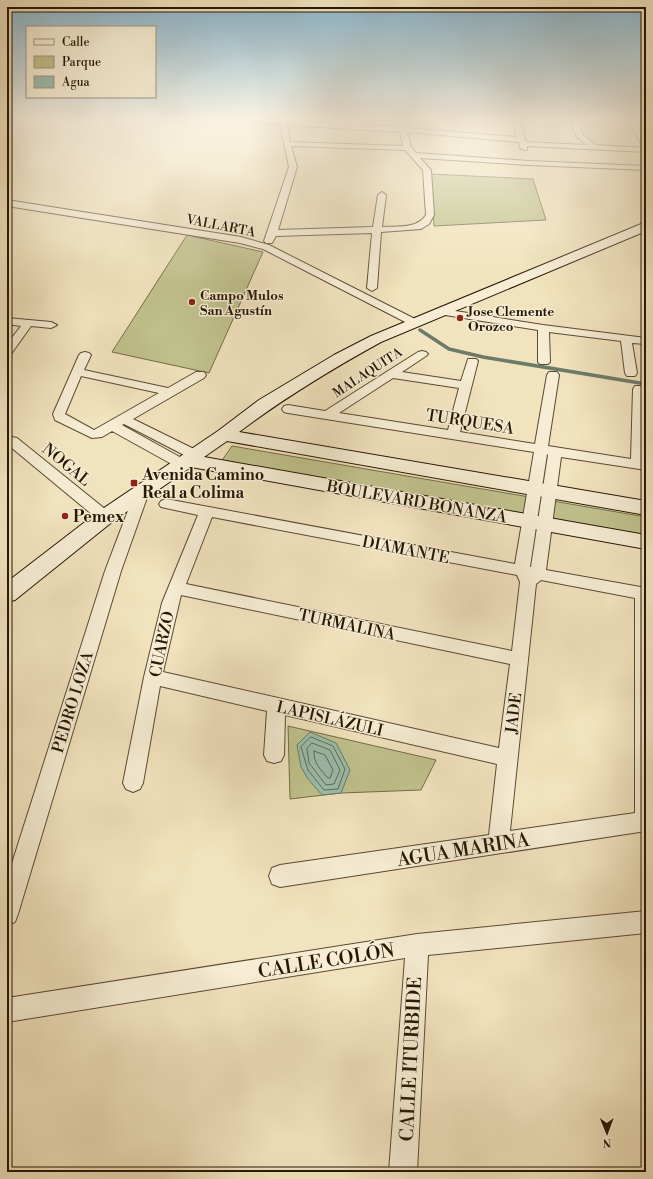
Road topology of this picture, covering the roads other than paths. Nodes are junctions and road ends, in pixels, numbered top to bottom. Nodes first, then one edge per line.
1 (291, 173) edge
2 (426, 173) edge
3 (382, 194) dead end
4 (7, 203) edge
5 (646, 226) edge
6 (377, 230) junction
7 (372, 288) dead end
8 (443, 312) junction
9 (7, 321) edge
10 (28, 323) junction
11 (415, 323) junction
12 (51, 325) dead end
13 (543, 328) junction
14 (626, 339) junction
15 (646, 341) edge
16 (7, 352) edge
17 (422, 354) dead end
18 (85, 355) dead end
19 (472, 361) dead end
20 (544, 362) dead end
21 (77, 372) junction
22 (631, 373) dead end
23 (392, 374) junction
24 (200, 375) dead end
25 (553, 375) dead end
26 (465, 385) junction
27 (639, 389) dead end
28 (170, 392) junction
29 (288, 409) dead end
30 (328, 415) junction
31 (124, 419) junction
32 (112, 426) junction
33 (224, 435) junction
34 (453, 435) junction
35 (7, 440) edge
36 (548, 450) junction
37 (188, 460) junction
38 (642, 465) edge
39 (543, 490) junction
40 (142, 492) junction
41 (166, 504) dead end
42 (646, 508) edge
43 (207, 511) junction
44 (105, 517) junction
45 (538, 523) junction
46 (646, 542) edge
47 (529, 576) junction
48 (176, 588) junction
49 (7, 594) edge
50 (645, 594) edge
51 (519, 659) junction
52 (153, 677) junction
53 (276, 705) junction
54 (274, 755) dead end
55 (507, 758) junction
56 (133, 783) dead end
57 (646, 821) edge
58 (498, 844) junction
59 (280, 876) dead end
60 (7, 914) edge
61 (646, 922) edge
62 (417, 945) junction
63 (7, 1010) edge
64 (403, 1172) edge

1 - 6 street
2 - 6 street
3 - 6 street
4 - 11 street, VALLARTA
5 - 8 main road
6 - 7 street
8 - 11 main road
8 - 13 street
9 - 10 street
10 - 12 street
10 - 16 street
11 - 33 main road
13 - 14 street
13 - 20 street
14 - 15 street
14 - 22 street
17 - 23 street, MALAQUITA
18 - 21 street
19 - 26 street
21 - 28 street
21 - 32 street
23 - 26 street
23 - 30 street, MALAQUITA
24 - 28 street
25 - 36 street, JADE
26 - 34 street
27 - 38 street
28 - 31 street
29 - 30 street, TURQUESA
30 - 34 street, TURQUESA
31 - 32 street
31 - 37 street
32 - 37 street
33 - 37 main road
33 - 39 main road, BOULEVARD BONANZA
34 - 36 street, TURQUESA
35 - 44 street, NOGAL
36 - 38 street, TURQUESA
36 - 39 street, JADE
37 - 40 main road
37 - 45 main road, BOULEVARD BONANZA
39 - 42 main road, BOULEVARD BONANZA
39 - 45 street, JADE
40 - 44 main road
40 - 60 street, PEDRO LOZA
41 - 43 street, DIAMANTE
43 - 47 street, DIAMANTE
43 - 48 street, CUARZO
44 - 49 main road
45 - 46 main road, BOULEVARD BONANZA
45 - 47 street, JADE
47 - 50 street, DIAMANTE
47 - 51 street, JADE
48 - 51 street, TURMALINA
48 - 52 street, CUARZO
50 - 57 street
51 - 55 street, JADE
52 - 53 street, LAPISLÁZULI
52 - 56 street, CUARZO
53 - 54 street
53 - 55 street, LAPISLÁZULI
55 - 58 street, JADE
57 - 58 street, AGUA MARINA
58 - 59 street, AGUA MARINA
61 - 62 street, CALLE COLÓN
62 - 63 street, CALLE COLÓN
62 - 64 street, CALLE ITURBIDE

